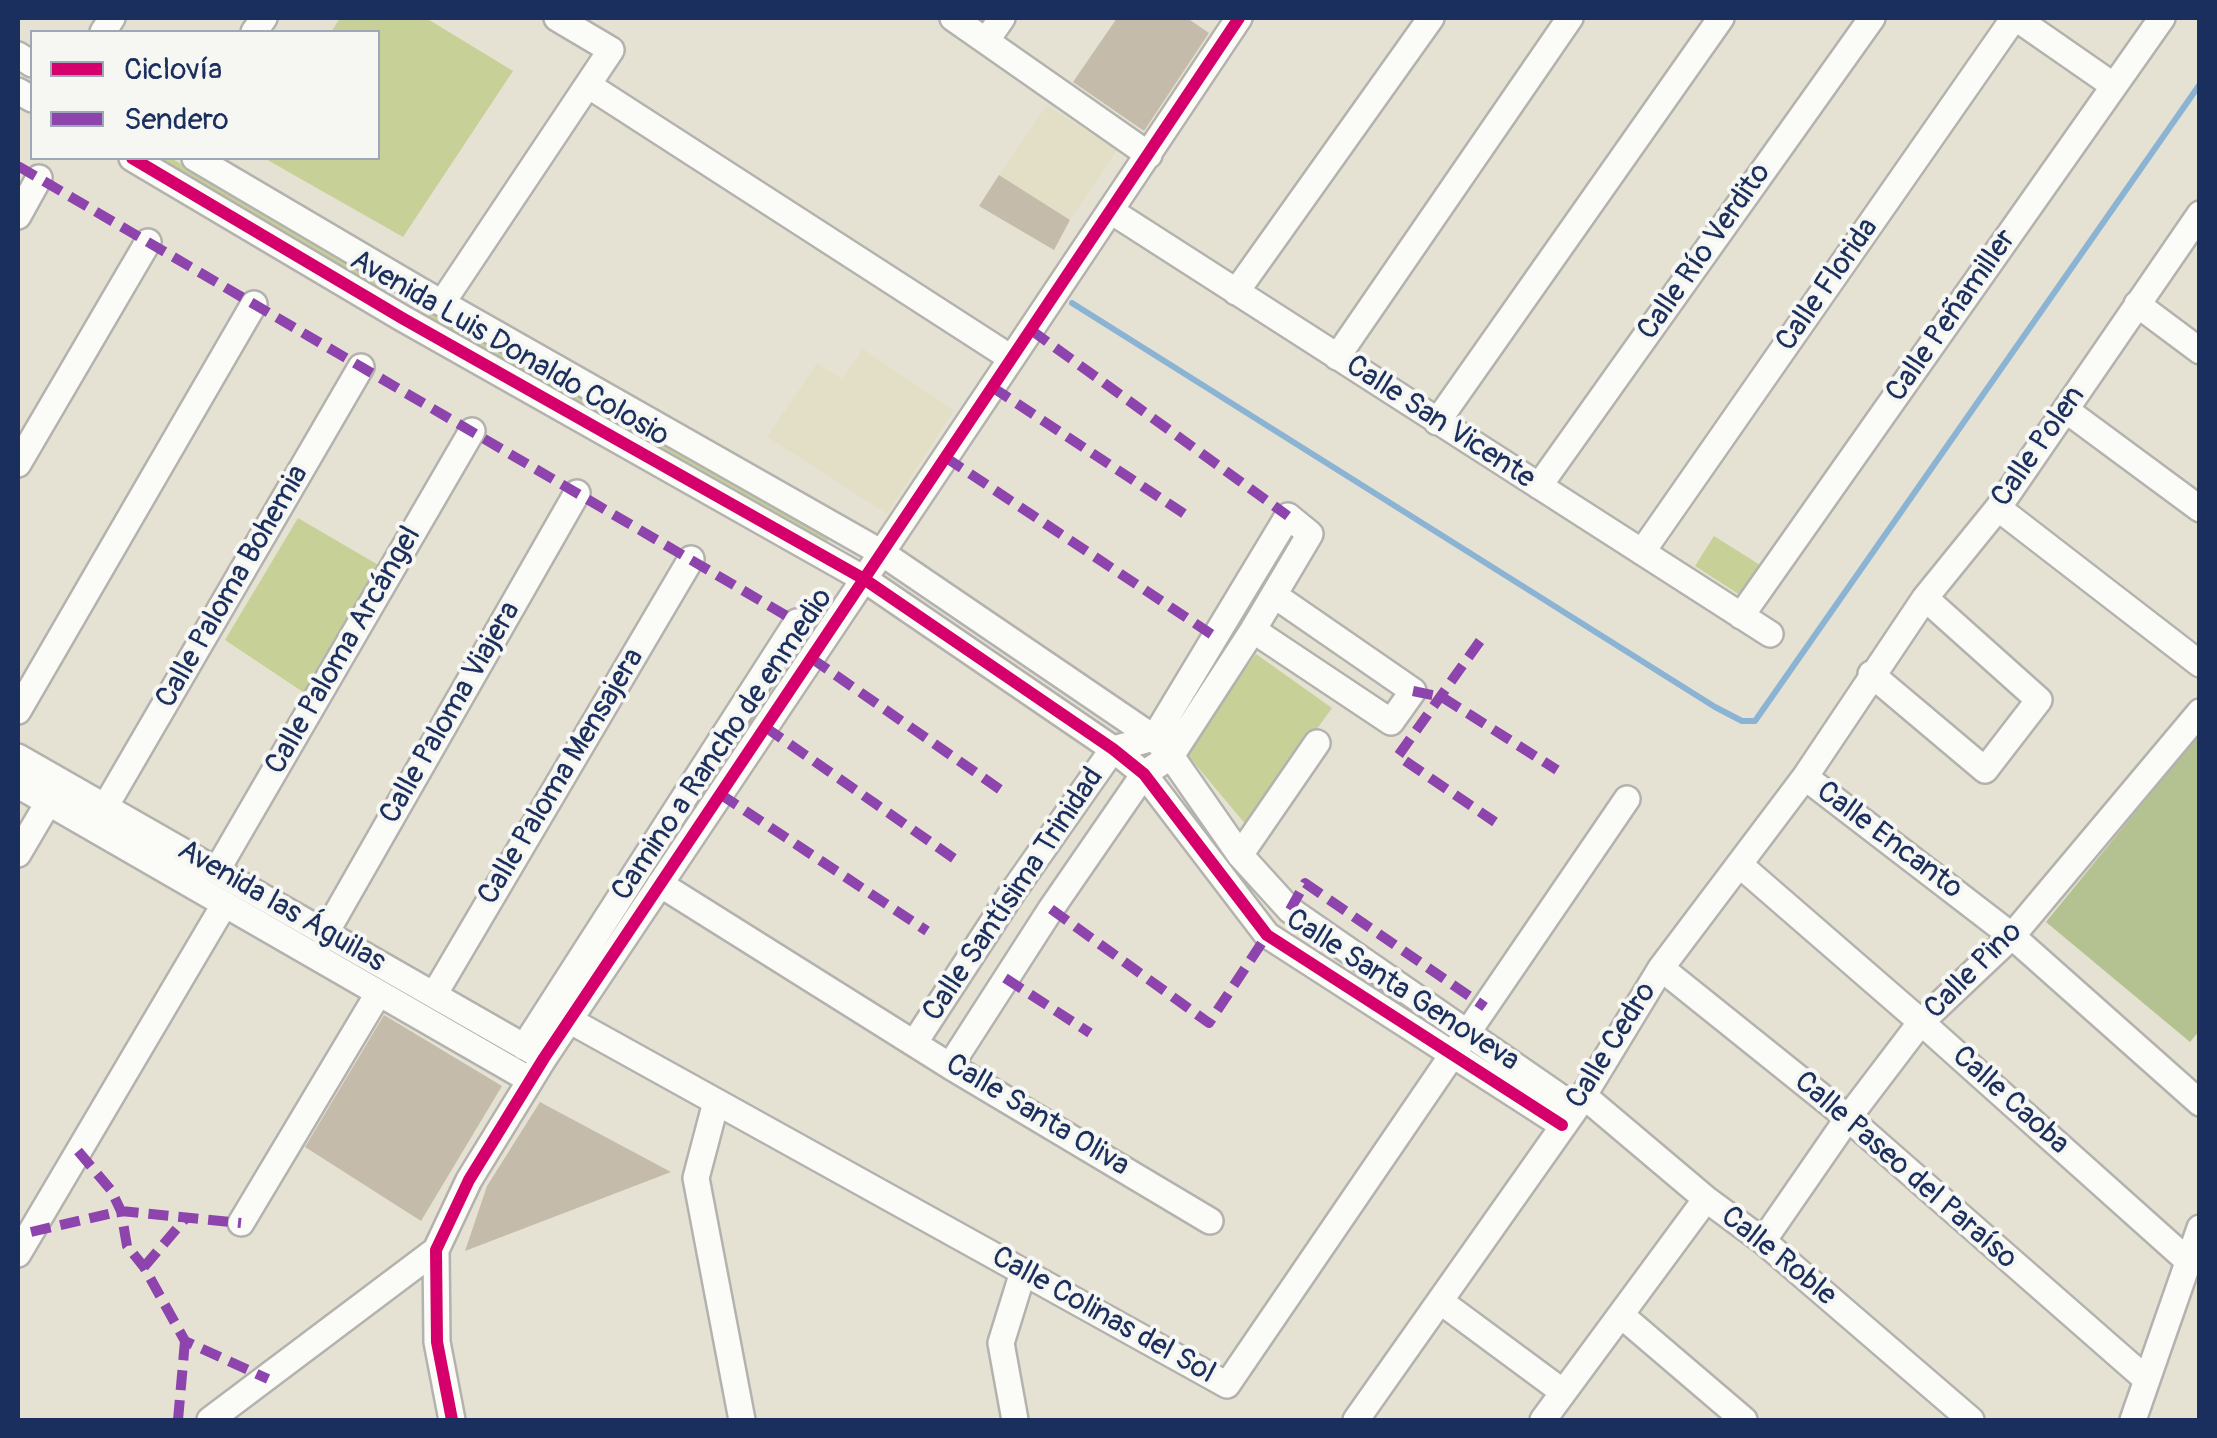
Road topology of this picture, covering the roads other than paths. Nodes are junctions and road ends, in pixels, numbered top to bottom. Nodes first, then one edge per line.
1 (557, 18) edge
2 (952, 18) edge
3 (1002, 18) edge
4 (1239, 18) edge
5 (1432, 18) edge
6 (1570, 18) edge
7 (1721, 18) edge
8 (1872, 18) edge
9 (2015, 18) edge
10 (2162, 18) edge
11 (986, 40) junction
12 (588, 85) junction
13 (2114, 86) junction
14 (1149, 155) junction
15 (135, 160) edge
16 (198, 160) edge
17 (39, 178) dead end
18 (1111, 210) junction
19 (2200, 214) edge
20 (18, 216) edge
21 (148, 242) dead end
22 (419, 290) junction
23 (1236, 292) junction
24 (442, 303) junction
25 (254, 304) dead end
26 (2137, 304) junction
27 (402, 318) junction
28 (2200, 351) edge
29 (1338, 357) junction
30 (1011, 358) junction
31 (362, 367) dead end
32 (2066, 410) junction
33 (1437, 422) junction
34 (472, 431) dead end
35 (18, 464) edge
36 (1539, 486) junction
37 (577, 493) dead end
38 (1998, 508) junction
39 (2200, 509) edge
40 (1642, 552) junction
41 (882, 553) junction
42 (690, 560) dead end
43 (864, 579) junction
44 (1274, 596) junction
45 (1924, 598) junction
46 (1742, 616) junction
47 (797, 622) dead end
48 (1252, 630) junction
49 (1770, 634) dead end
50 (2200, 664) edge
51 (1871, 674) junction
52 (18, 711) edge
53 (2200, 712) edge
54 (1317, 743) dead end
55 (1162, 746) junction
56 (1113, 748) junction
57 (18, 757) edge
58 (1144, 774) junction
59 (1805, 777) junction
60 (18, 786) edge
61 (1626, 799) dead end
62 (48, 803) junction
63 (105, 807) junction
64 (18, 854) edge
65 (1240, 855) junction
66 (1740, 865) junction
67 (217, 870) junction
68 (660, 884) junction
69 (224, 906) junction
70 (325, 934) junction
71 (2012, 936) junction
72 (1661, 968) junction
73 (378, 994) junction
74 (434, 995) junction
75 (569, 1020) junction
76 (1921, 1022) junction
77 (1467, 1032) junction
78 (914, 1042) junction
79 (1452, 1056) junction
80 (532, 1062) junction
81 (950, 1066) junction
82 (716, 1102) junction
83 (2200, 1103) edge
84 (1574, 1110) junction
85 (1848, 1118) junction
86 (1706, 1199) junction
87 (1210, 1220) dead end
88 (241, 1223) dead end
89 (1763, 1241) junction
90 (2195, 1242) edge
91 (436, 1250) junction
92 (18, 1254) edge
93 (1023, 1272) junction
94 (1440, 1300) junction
95 (1621, 1315) junction
96 (2146, 1378) junction
97 (1563, 1392) junction
98 (210, 1420) edge
99 (452, 1420) edge
100 (742, 1420) edge
101 (1015, 1420) edge
102 (1356, 1420) edge
103 (1543, 1420) edge
104 (1744, 1420) edge
105 (1971, 1420) edge
106 (2133, 1420) edge

1 - 12 street
2 - 11 street
3 - 11 street
4 - 14 street, Camino a Rancho de enmedio
5 - 23 street
6 - 29 street
7 - 33 street
8 - 36 street, Calle Río Verdito
9 - 13 street
9 - 40 street, Calle Florida
10 - 13 street, Calle Peñamiller
11 - 14 street
12 - 24 street
12 - 30 street
13 - 46 street, Calle Peñamiller
14 - 18 street, Camino a Rancho de enmedio
15 - 27 street, Avenida Luis Donaldo Colosio
16 - 22 street, Avenida Luis Donaldo Colosio
17 - 20 street
18 - 23 street, Calle San Vicente
18 - 30 street, Camino a Rancho de enmedio
19 - 26 street, Calle Polen
21 - 35 street
22 - 24 street, Avenida Luis Donaldo Colosio
22 - 27 street
23 - 29 street, Calle San Vicente
24 - 41 street, Avenida Luis Donaldo Colosio
25 - 52 street
26 - 28 street
26 - 32 street, Calle Polen
27 - 43 street, Avenida Luis Donaldo Colosio
29 - 33 street, Calle San Vicente
30 - 41 street, Camino a Rancho de enmedio
31 - 63 street, Calle Paloma Bohemia
32 - 38 street, Calle Polen
32 - 39 street
33 - 36 street, Calle San Vicente
34 - 67 street, Calle Paloma Arcángel
36 - 40 street, Calle San Vicente
37 - 70 street, Calle Paloma Viajera
38 - 45 street, Calle Polen
38 - 50 street
40 - 46 street, Calle San Vicente
41 - 43 street, Camino a Rancho de enmedio
41 - 55 street, Calle Santa Genoveva
42 - 74 street, Calle Paloma Mensajera
43 - 56 street, Calle Santa Genoveva
43 - 68 street, Camino a Rancho de enmedio
44 - 48 street, Calle Santísima Trinidad
44 - 48 street
44 - 55 street, Calle Santísima Trinidad
45 - 51 street, Calle Polen
45 - 51 street
46 - 49 street, Calle San Vicente
47 - 80 street
48 - 55 street, Calle Santísima Trinidad
51 - 59 street, Calle Cedro
53 - 71 street, Calle Pino
54 - 65 street
55 - 56 street, Calle Santísima Trinidad
55 - 58 street, Calle Santísima Trinidad
55 - 65 street, Calle Santa Genoveva
56 - 58 street, Calle Santa Genoveva
56 - 78 street, Calle Santísima Trinidad
57 - 63 street, Avenida las Águilas
58 - 79 street, Calle Santa Genoveva
58 - 81 street, Calle Santísima Trinidad
59 - 66 street, Calle Cedro
59 - 71 street, Calle Encanto
60 - 62 street, Avenida las Águilas
61 - 77 street, Calle Colinas del Sol
62 - 64 street
62 - 69 street, Avenida las Águilas
63 - 67 street, Avenida las Águilas
65 - 77 street, Calle Santa Genoveva
66 - 72 street, Calle Cedro
66 - 76 street, Calle Caoba
67 - 70 street, Avenida las Águilas
68 - 75 street, Camino a Rancho de enmedio
68 - 78 street, Calle Santa Oliva
69 - 73 street, Avenida las Águilas
69 - 92 street
70 - 74 street, Avenida las Águilas
71 - 76 street, Calle Pino
71 - 83 street, Calle Encanto
72 - 84 street, Calle Cedro
72 - 85 street, Calle Paseo del Paraíso
73 - 80 street, Avenida las Águilas
73 - 88 street
74 - 80 street, Avenida las Águilas
75 - 80 street, Camino a Rancho de enmedio
75 - 82 street, Calle Colinas del Sol
76 - 85 street, Calle Pino
76 - 90 street, Calle Caoba
77 - 79 street, Calle Colinas del Sol
77 - 84 street, Calle Santa Genoveva
78 - 81 street, Calle Santa Oliva
79 - 84 street, Calle Santa Genoveva
79 - 93 street, Calle Colinas del Sol
80 - 91 street
81 - 87 street, Calle Santa Oliva
82 - 93 street, Calle Colinas del Sol
82 - 100 street
84 - 86 street, Calle Roble
84 - 94 street, Calle Cedro
85 - 89 street, Calle Pino
85 - 96 street, Calle Paseo del Paraíso
86 - 89 street, Calle Roble
86 - 95 street
89 - 105 street, Calle Roble
90 - 96 street
91 - 98 street
91 - 99 street
93 - 101 street
94 - 97 street
94 - 102 street, Calle Cedro
95 - 97 street
95 - 104 street
96 - 106 street
97 - 103 street

